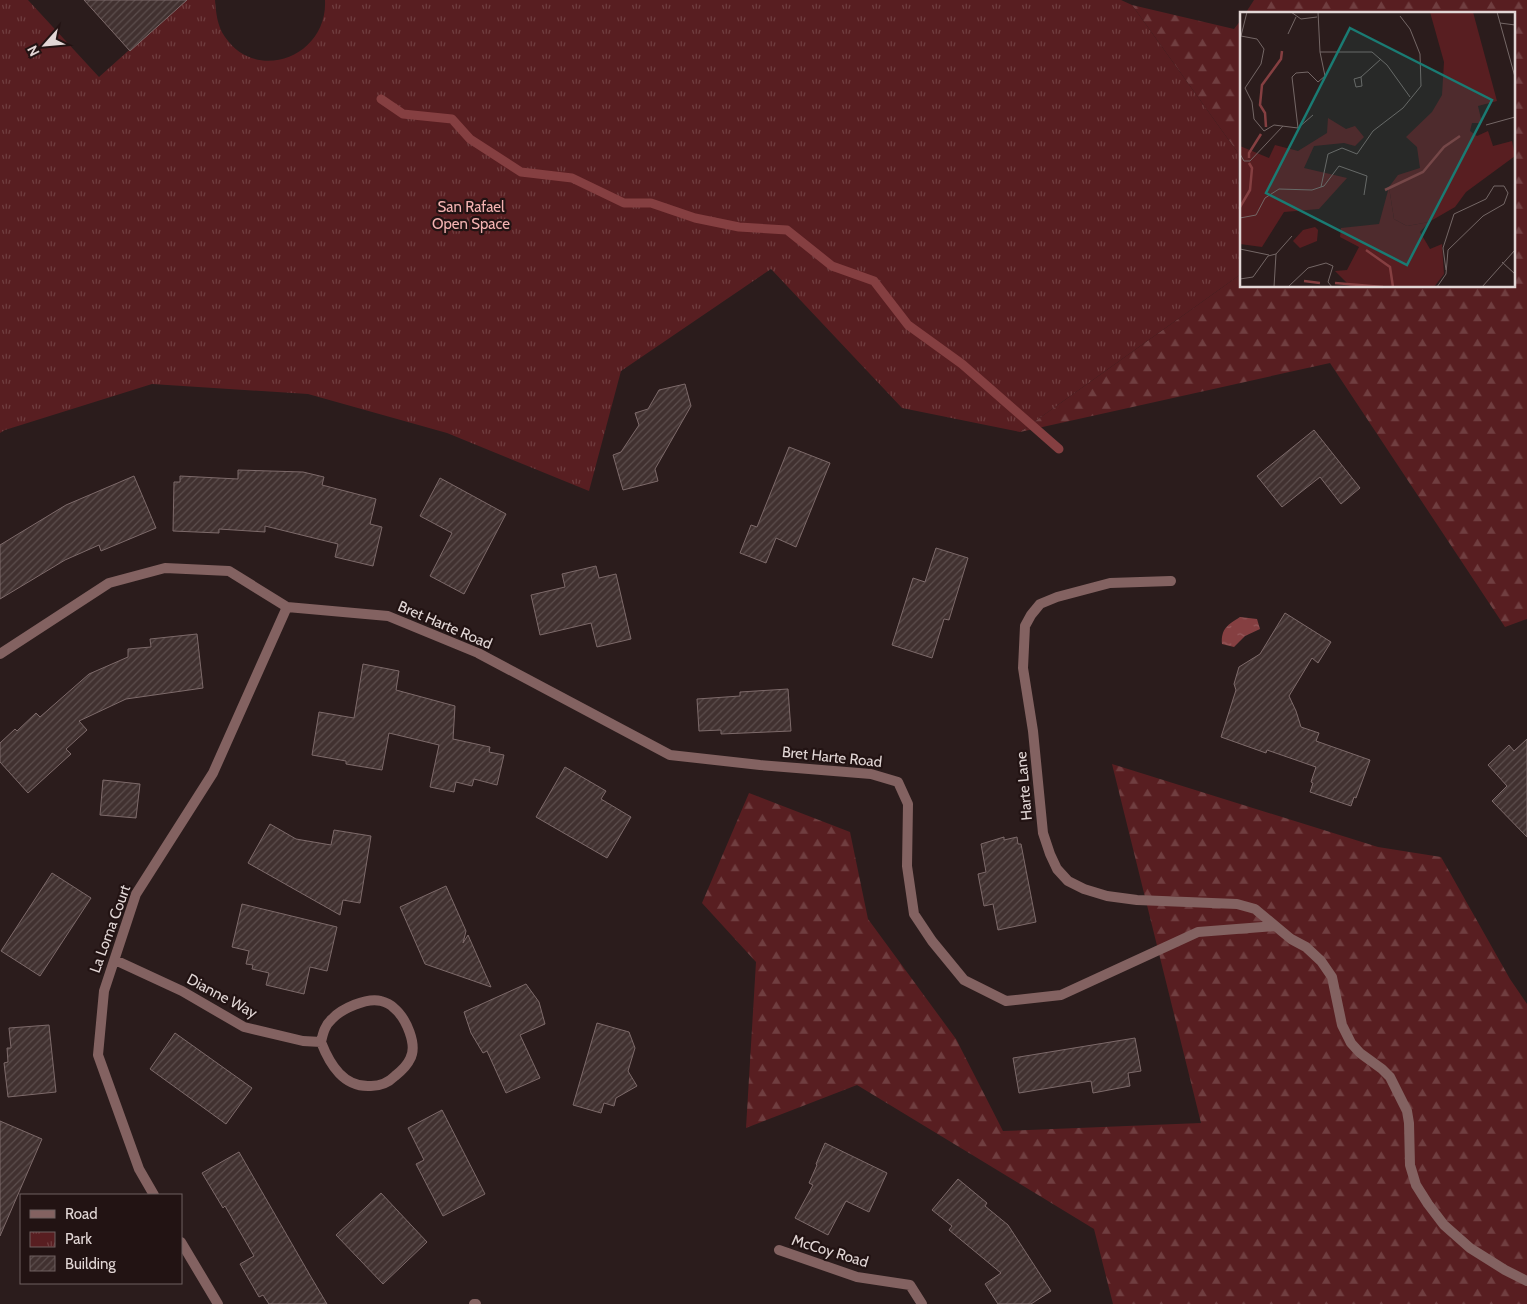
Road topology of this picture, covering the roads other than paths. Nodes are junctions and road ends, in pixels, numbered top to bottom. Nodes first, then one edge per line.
1 (1171, 582) dead end
2 (287, 607) junction
3 (0, 654) edge
4 (1275, 926) junction
5 (115, 960) junction
6 (320, 1042) junction
7 (153, 1194) edge
8 (182, 1244) edge
9 (779, 1250) dead end
10 (1527, 1281) edge
11 (218, 1304) edge
12 (922, 1304) edge

1 - 4 street, Harte Lane
2 - 3 street, Bret Harte Road
2 - 4 street, Bret Harte Road
2 - 5 street, La Loma Court
4 - 10 street
5 - 6 street, Dianne Way
5 - 7 street, La Loma Court
6 - 6 street
8 - 11 street
9 - 12 street, McCoy Road

